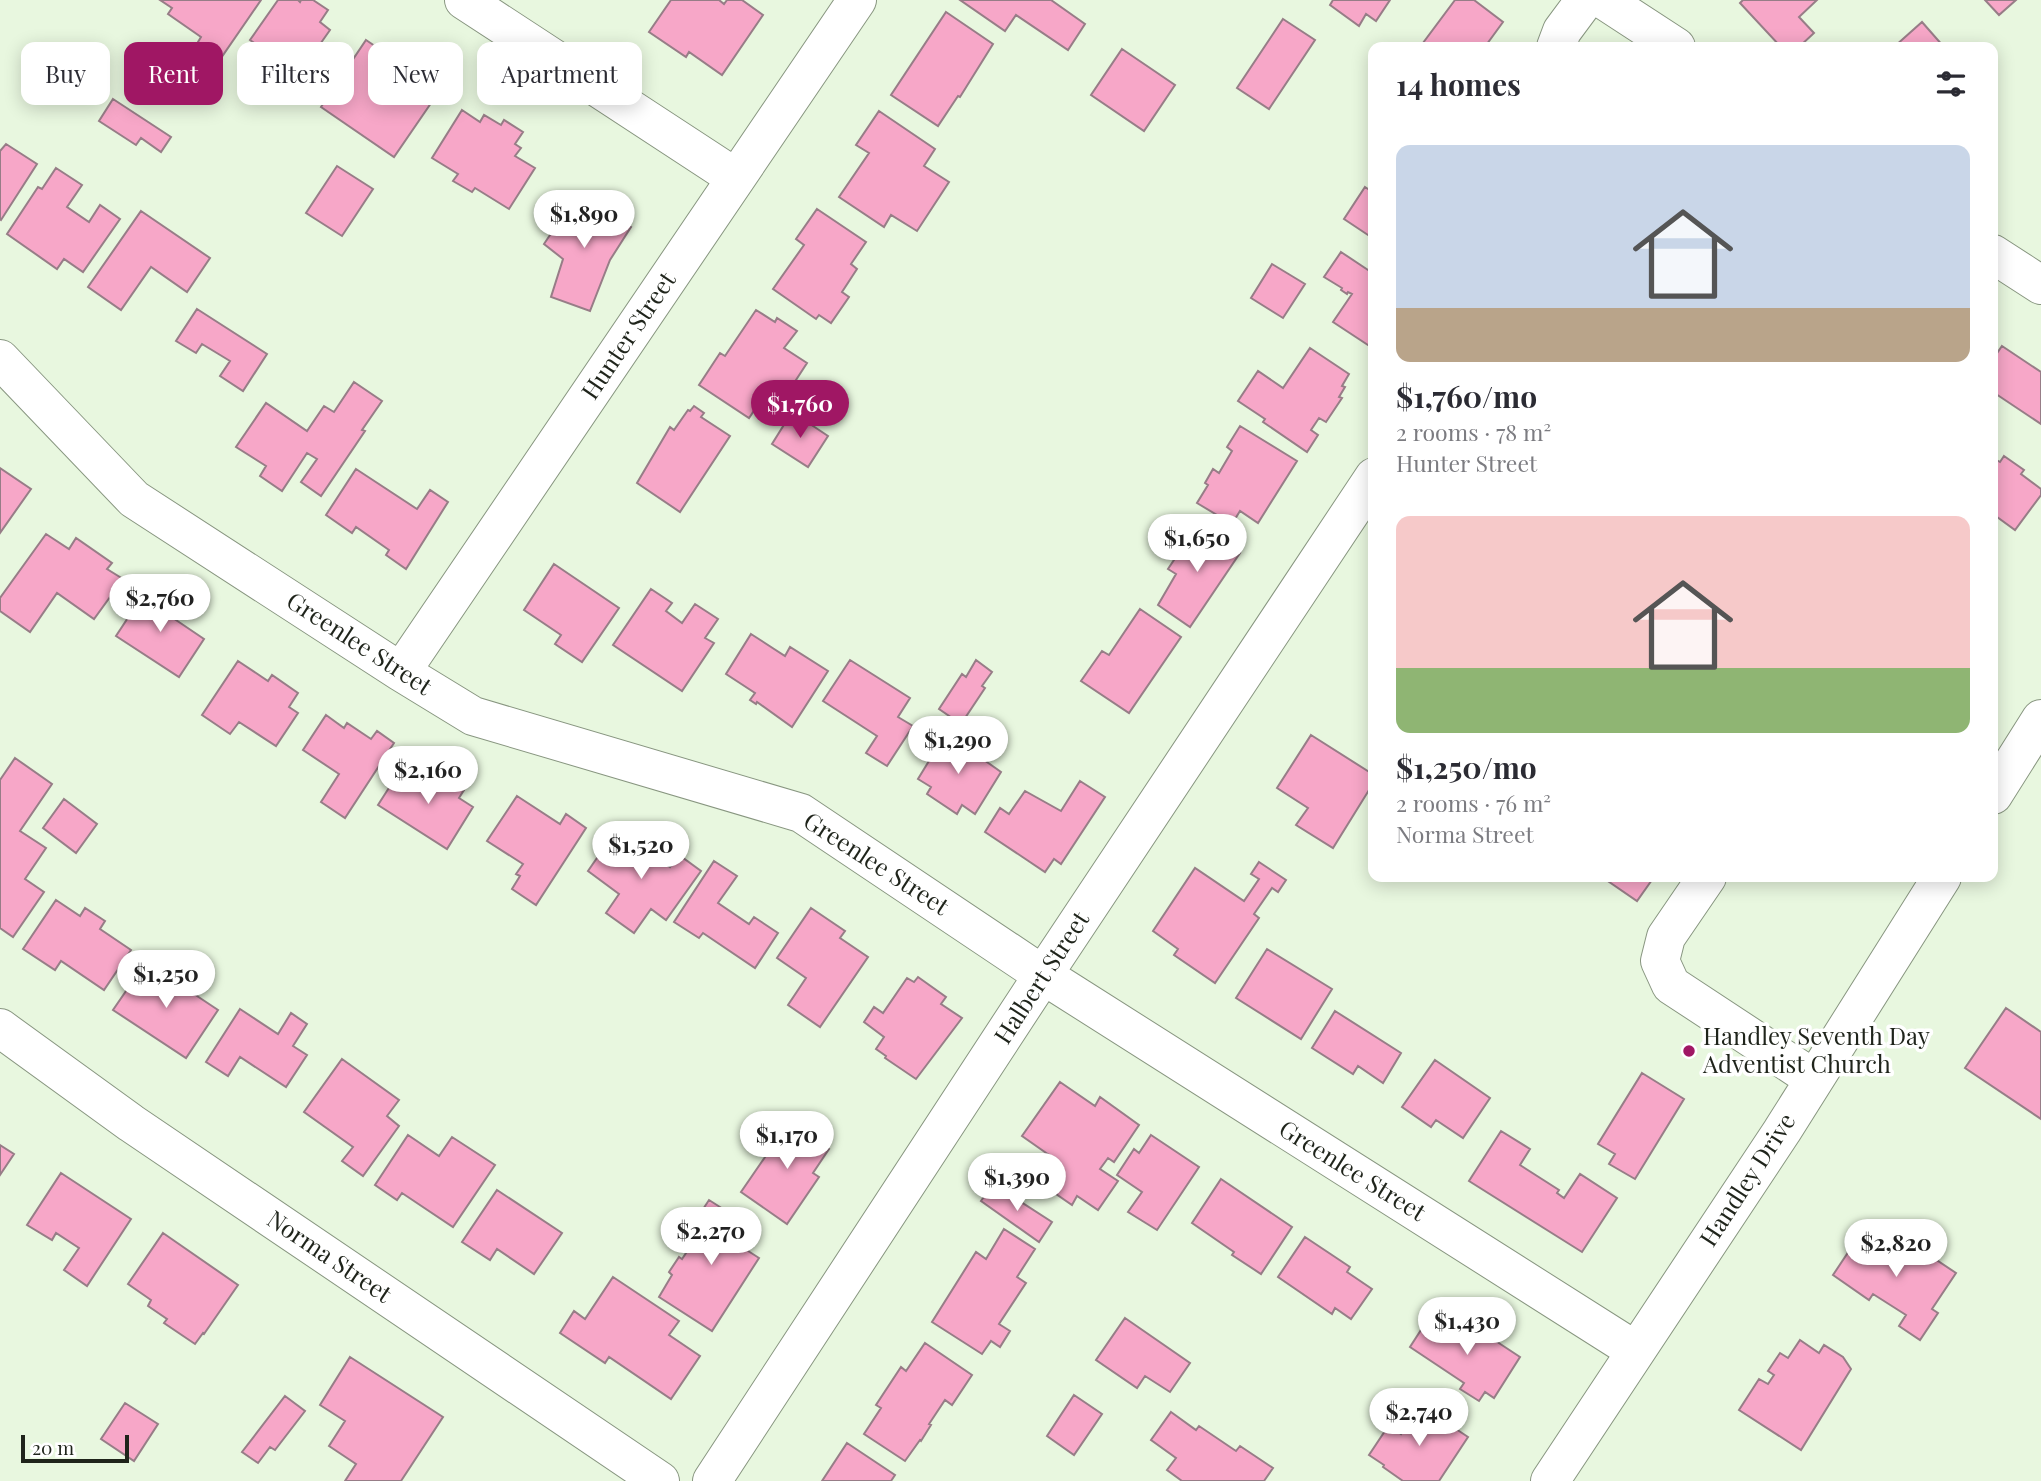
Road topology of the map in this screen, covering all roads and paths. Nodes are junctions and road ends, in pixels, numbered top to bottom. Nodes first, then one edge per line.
1 (464, 0) edge
2 (857, 0) edge
3 (1585, 0) edge
4 (1604, 0) edge
5 (1558, 42) edge
6 (1668, 42) edge
7 (736, 178) junction
8 (1998, 257) edge
9 (2041, 285) edge
10 (0, 359) edge
11 (1368, 486) edge
12 (401, 672) junction
13 (2041, 719) edge
14 (1998, 787) edge
15 (1704, 882) edge
16 (1935, 882) edge
17 (1043, 975) junction
18 (0, 1028) edge
19 (1814, 1079) junction
20 (1636, 1351) junction
21 (660, 1481) edge
22 (712, 1481) edge
23 (1550, 1481) edge

1 - 7 street
2 - 7 street, Hunter Street
3 - 5 street
4 - 6 street
7 - 12 street, Hunter Street
8 - 9 street
10 - 12 street, Greenlee Street
11 - 17 street, Halbert Street
12 - 17 street, Greenlee Street
13 - 14 street
15 - 19 street
16 - 19 street, Handley Drive
17 - 20 street, Greenlee Street
17 - 22 street, Halbert Street
18 - 21 street, Norma Street
19 - 20 street, Handley Drive
20 - 23 street, Handley Drive

